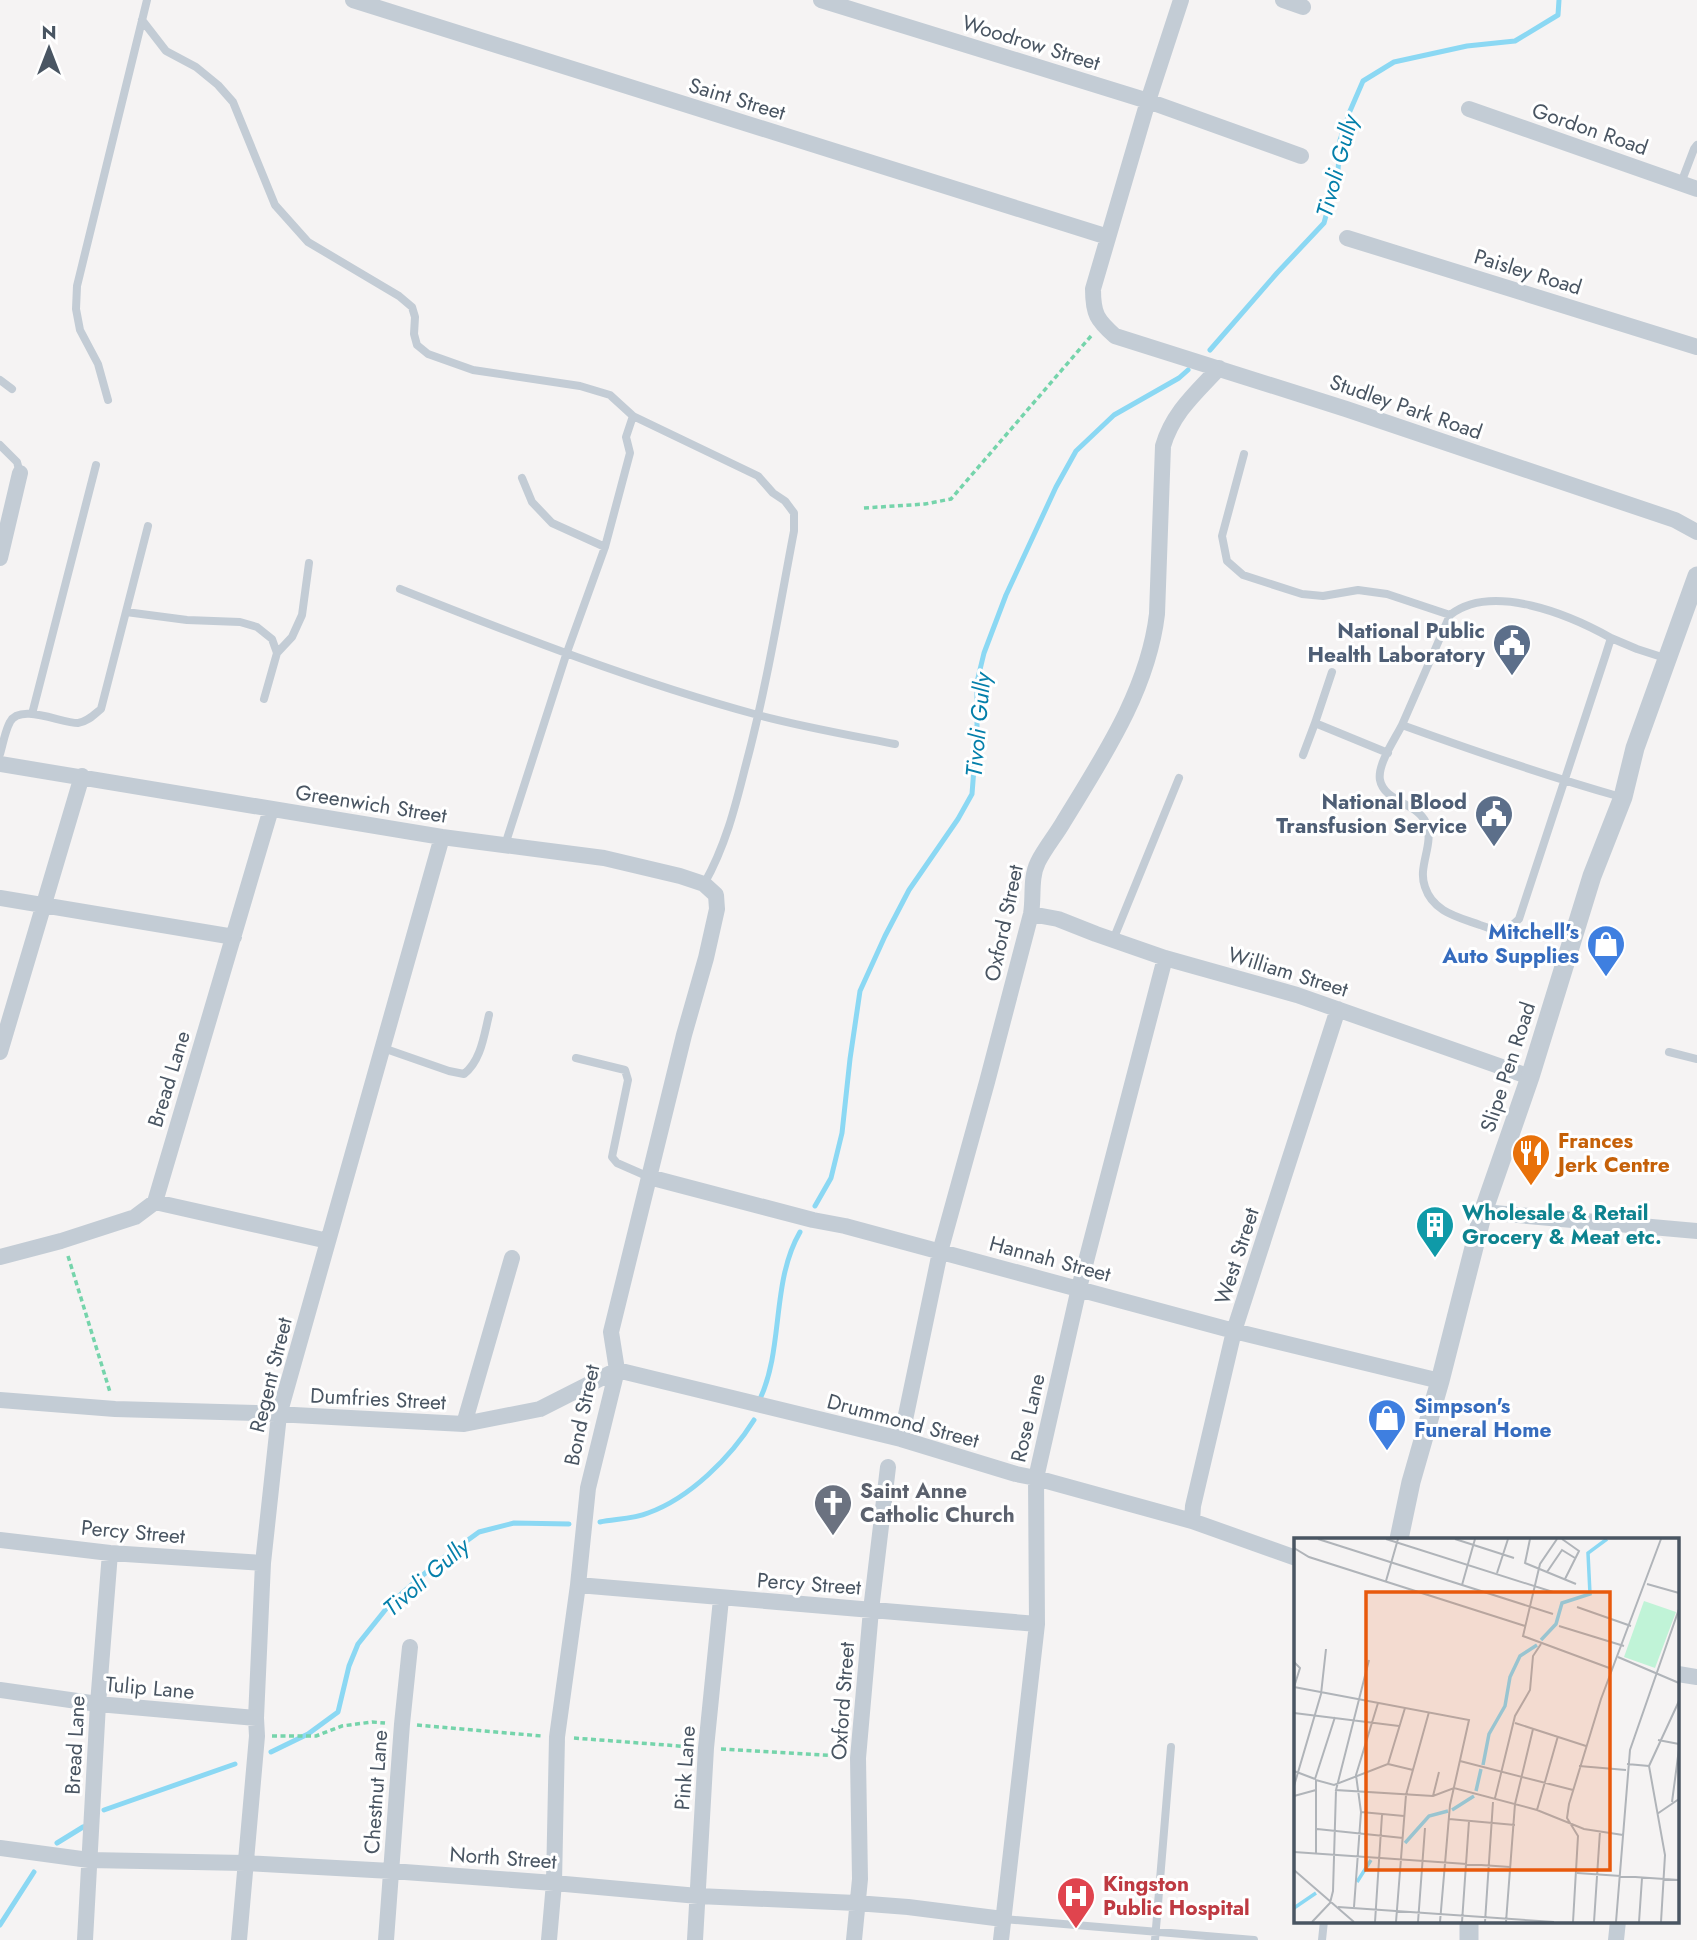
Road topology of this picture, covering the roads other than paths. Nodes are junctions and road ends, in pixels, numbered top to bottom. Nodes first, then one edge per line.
1 (147, 0) edge
2 (353, 0) edge
3 (821, 0) edge
4 (1181, 0) edge
5 (1283, 0) edge
6 (1303, 6) dead end
7 (142, 20) junction
8 (1148, 101) junction
9 (1469, 109) dead end
10 (1697, 145) edge
11 (1301, 156) dead end
12 (1681, 183) junction
13 (1697, 189) edge
14 (1108, 237) junction
15 (1347, 238) dead end
16 (1697, 347) edge
17 (1219, 368) junction
18 (0, 380) edge
19 (12, 389) dead end
20 (108, 400) dead end
21 (633, 416) junction
22 (0, 445) edge
23 (1244, 454) dead end
24 (96, 465) dead end
25 (20, 473) joint
26 (522, 478) dead end
27 (148, 526) dead end
28 (1697, 532) edge
29 (606, 547) junction
30 (0, 558) edge
31 (309, 563) dead end
32 (1697, 576) edge
33 (400, 589) dead end
34 (126, 611) junction
35 (1450, 615) junction
36 (1611, 638) junction
37 (277, 653) junction
38 (566, 654) junction
39 (1668, 659) junction
40 (1332, 672) dead end
41 (264, 699) dead end
42 (32, 714) junction
43 (759, 716) junction
44 (1315, 723) junction
45 (1402, 725) junction
46 (895, 744) dead end
47 (1388, 753) junction
48 (0, 754) edge
49 (1303, 755) dead end
50 (0, 764) edge
51 (82, 776) junction
52 (1179, 779) dead end
53 (1564, 780) junction
54 (1623, 797) junction
55 (271, 809) junction
56 (442, 837) junction
57 (505, 845) junction
58 (704, 884) junction
59 (0, 898) edge
60 (44, 905) junction
61 (1031, 914) junction
62 (234, 937) junction
63 (1113, 940) junction
64 (1165, 958) junction
65 (1338, 1009) junction
66 (489, 1015) dead end
67 (383, 1048) junction
68 (0, 1052) edge
69 (1670, 1052) dead end
70 (576, 1058) dead end
71 (1697, 1059) edge
72 (1530, 1077) junction
73 (649, 1177) junction
74 (155, 1202) junction
75 (1483, 1212) junction
76 (1697, 1231) edge
77 (328, 1241) junction
78 (940, 1252) junction
79 (0, 1257) edge
80 (512, 1258) dead end
81 (1079, 1288) junction
82 (1234, 1331) junction
83 (617, 1370) junction
84 (1440, 1381) junction
85 (0, 1400) edge
86 (279, 1415) junction
87 (464, 1424) junction
88 (901, 1439) junction
89 (888, 1467) dead end
90 (1036, 1478) junction
91 (1192, 1521) junction
92 (1399, 1538) edge
93 (0, 1540) edge
94 (110, 1553) junction
95 (1294, 1557) edge
96 (263, 1563) junction
97 (578, 1586) junction
98 (721, 1599) junction
99 (871, 1610) junction
100 (1037, 1624) junction
101 (410, 1647) dead end
102 (0, 1690) edge
103 (98, 1704) junction
104 (256, 1718) junction
105 (1171, 1747) dead end
106 (0, 1847) edge
107 (89, 1860) junction
108 (245, 1863) junction
109 (391, 1871) junction
110 (554, 1883) junction
111 (698, 1896) junction
112 (856, 1903) junction
113 (1003, 1919) junction
114 (1155, 1936) edge
115 (85, 1940) edge
116 (239, 1940) edge
117 (386, 1940) edge
118 (549, 1940) edge
119 (695, 1940) edge
120 (854, 1940) edge
121 (1001, 1940) edge
122 (1254, 1940) edge

1 - 7 lane
2 - 14 street, Saint Street
3 - 8 street, Woodrow Street
4 - 8 street
5 - 6 street
7 - 20 lane
7 - 21 lane
8 - 11 street, Woodrow Street
8 - 14 street
9 - 12 street, Gordon Road
10 - 12 lane
12 - 13 street, Gordon Road
14 - 17 street, Studley Park Road
15 - 16 street, Paisley Road
17 - 28 street, Studley Park Road
17 - 61 street, Oxford Street
18 - 19 lane
21 - 29 lane
21 - 43 lane
22 - 25 lane
23 - 35 lane
24 - 42 lane
25 - 30 street
26 - 29 lane
27 - 34 lane
29 - 38 lane
31 - 37 lane
32 - 39 street, Slipe Pen Road
33 - 38 lane
34 - 37 lane
34 - 42 lane
35 - 36 lane
35 - 45 lane
36 - 39 lane
36 - 53 lane
37 - 41 lane
38 - 43 lane
38 - 57 lane
39 - 54 street, Slipe Pen Road
40 - 44 lane
42 - 48 lane
43 - 46 lane
43 - 58 lane
44 - 47 lane
44 - 49 lane
45 - 47 lane
45 - 53 lane
47 - 53 lane
50 - 51 street, Greenwich Street
51 - 55 street, Greenwich Street
51 - 60 street
52 - 63 lane
53 - 54 lane
54 - 72 street, Slipe Pen Road
55 - 56 street, Greenwich Street
55 - 62 street, Bread Lane
56 - 57 street, Greenwich Street
56 - 67 street, Regent Street
57 - 58 street, Greenwich Street
58 - 73 street, Bond Street
59 - 60 street
60 - 62 street
60 - 68 street
61 - 63 street, William Street
61 - 78 street, Oxford Street
62 - 74 street, Bread Lane
63 - 64 street, William Street
64 - 65 street, William Street
64 - 81 street, Rose Lane
65 - 72 street, William Street
65 - 82 street, West Street
66 - 67 lane
67 - 77 street, Regent Street
69 - 71 lane
70 - 73 lane
72 - 75 street, Slipe Pen Road
73 - 78 street, Hannah Street
73 - 83 street, Bond Street
74 - 77 street
74 - 79 street
75 - 76 street
75 - 84 street, Slipe Pen Road
77 - 86 street, Regent Street
78 - 81 street, Hannah Street
78 - 88 street, Oxford Street
80 - 87 street
81 - 82 street, Hannah Street
81 - 90 street, Rose Lane
82 - 84 street, Hannah Street
82 - 91 street, West Street
83 - 87 street, Dumfries Street
83 - 88 street, Drummond Street
83 - 97 street, Bond Street
84 - 92 street, Slipe Pen Road
85 - 86 street, Dumfries Street
86 - 87 street, Dumfries Street
86 - 96 street, Regent Street
88 - 90 street, Drummond Street
89 - 99 street, Oxford Street
90 - 91 street, Drummond Street
90 - 100 street, Rose Lane
91 - 95 street, Drummond Street
93 - 94 street, Percy Street
94 - 96 street, Percy Street
94 - 103 street, Bread Lane
96 - 104 street, Regent Street
97 - 98 street, Percy Street
97 - 110 street, Bond Street
98 - 99 street, Percy Street
98 - 111 street, Pink Lane
99 - 100 street, Percy Street
99 - 112 street, Oxford Street
100 - 113 street, Rose Lane
101 - 109 street, Chestnut Lane
102 - 103 street, Tulip Lane
103 - 104 street, Tulip Lane
103 - 107 street, Bread Lane
104 - 108 street, Regent Street
105 - 114 lane
106 - 107 street, North Street
107 - 108 street, North Street
107 - 115 street, Bread Lane
108 - 109 street, North Street
108 - 116 street, Regent Street
109 - 110 street, North Street
109 - 117 street, Chestnut Lane
110 - 111 street, North Street
110 - 118 street, Bond Street
111 - 112 street, North Street
111 - 119 street, Pink Lane
112 - 113 street, North Street
112 - 120 street, Oxford Street
113 - 114 lane
113 - 121 street, Rose Lane
114 - 122 lane

